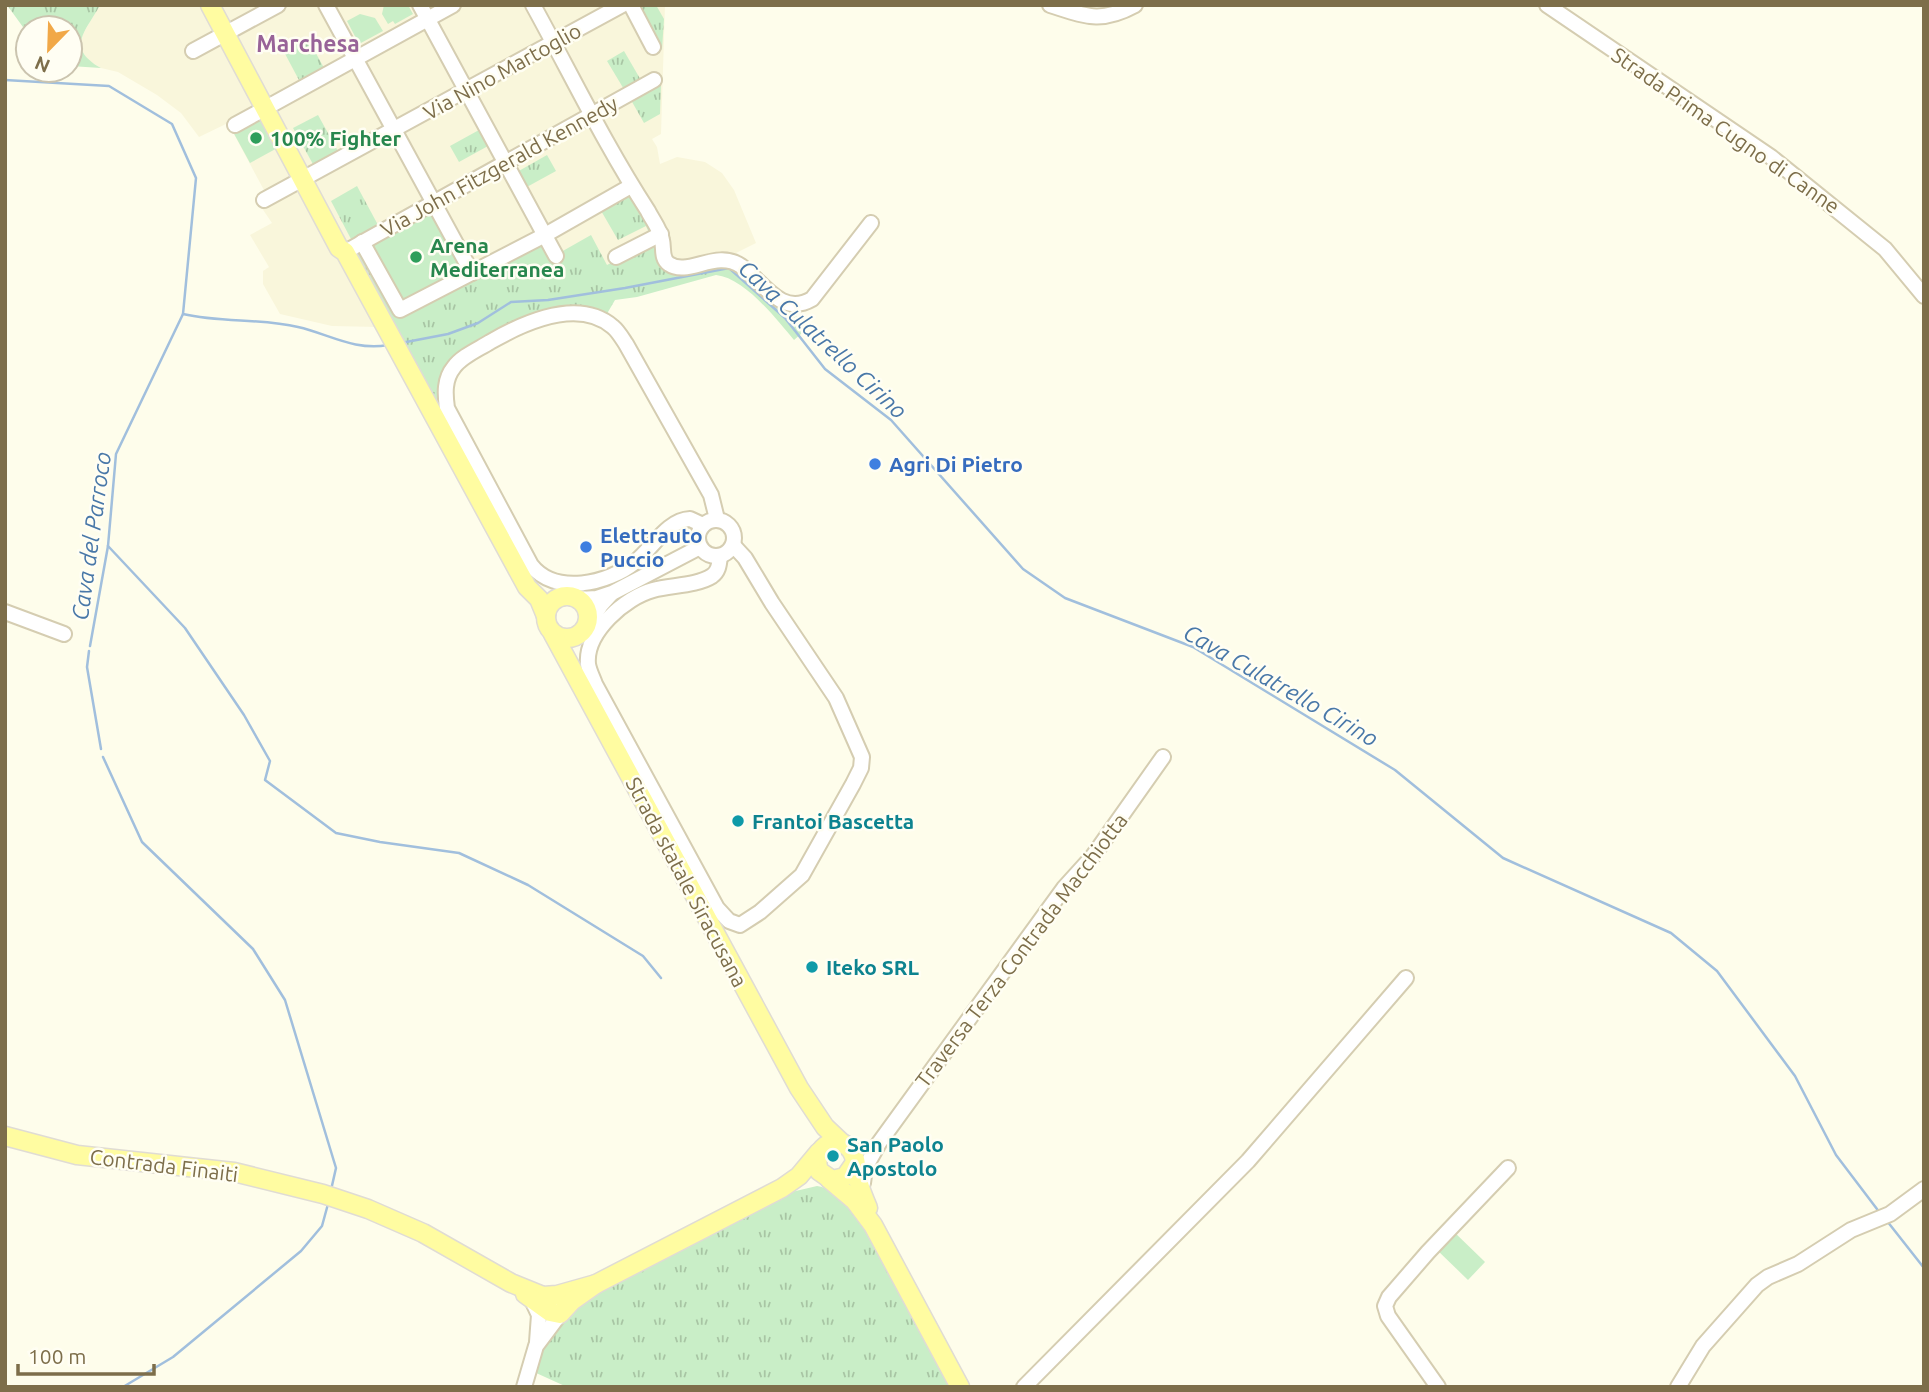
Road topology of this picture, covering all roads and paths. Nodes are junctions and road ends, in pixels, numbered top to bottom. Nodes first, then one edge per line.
1 (209, 5) edge
2 (217, 5) edge
3 (278, 5) edge
4 (326, 5) edge
5 (420, 5) edge
6 (453, 5) edge
7 (533, 5) edge
8 (622, 5) edge
9 (631, 5) edge
10 (1050, 5) edge
11 (1135, 5) edge
12 (1547, 5) edge
13 (427, 20) junction
14 (228, 32) junction
15 (554, 43) junction
16 (653, 47) dead end
17 (193, 51) dead end
18 (355, 59) junction
19 (654, 80) dead end
20 (466, 90) junction
21 (268, 107) junction
22 (592, 114) junction
23 (234, 125) dead end
24 (394, 130) junction
25 (505, 162) junction
26 (306, 178) junction
27 (631, 186) junction
28 (264, 200) dead end
29 (433, 202) junction
30 (871, 223) dead end
31 (660, 234) junction
32 (545, 235) junction
33 (362, 242) junction
34 (345, 252) junction
35 (556, 256) dead end
36 (616, 257) dead end
37 (472, 274) junction
38 (1924, 296) edge
39 (717, 519) junction
40 (703, 525) junction
41 (733, 545) junction
42 (700, 547) junction
43 (720, 556) junction
44 (521, 573) junction
45 (612, 593) junction
46 (573, 598) junction
47 (5, 612) edge
48 (546, 616) junction
49 (583, 631) junction
50 (64, 634) dead end
51 (553, 634) junction
52 (576, 676) junction
53 (1163, 757) dead end
54 (1406, 978) dead end
55 (799, 1087) junction
56 (5, 1136) edge
57 (879, 1143) junction
58 (817, 1155) junction
59 (846, 1168) junction
60 (1508, 1168) dead end
61 (782, 1188) junction
62 (1924, 1189) edge
63 (873, 1225) junction
64 (596, 1284) junction
65 (537, 1298) junction
66 (560, 1314) junction
67 (536, 1346) junction
68 (524, 1387) edge
69 (960, 1387) edge
70 (1024, 1387) edge
71 (1438, 1387) edge
72 (1678, 1387) edge

1 - 14 main road
2 - 14 main road
3 - 14 street
4 - 18 street
5 - 13 street
6 - 13 street
7 - 15 street
8 - 15 street, Via Nino Martoglio
9 - 16 street
10 - 11 street
12 - 38 street, Strada Prima Cugno di Canne
13 - 18 street
13 - 20 street
14 - 17 street
14 - 21 main road
15 - 20 street, Via Nino Martoglio
15 - 22 street
18 - 21 street
18 - 24 street
19 - 22 street, Via John Fitzgerald Kennedy
20 - 24 street, Via Nino Martoglio
20 - 25 street
21 - 23 street
21 - 26 main road
22 - 25 street, Via John Fitzgerald Kennedy
22 - 27 street
24 - 26 street, Via Nino Martoglio
24 - 29 street
25 - 29 street, Via John Fitzgerald Kennedy
25 - 32 street
26 - 28 street, Via Nino Martoglio
26 - 34 main road
27 - 31 street
27 - 32 street
29 - 33 street, Via John Fitzgerald Kennedy
29 - 37 street
30 - 31 street
31 - 36 street
32 - 35 street
32 - 37 street
33 - 34 street, Via John Fitzgerald Kennedy
33 - 37 street
34 - 44 main road
39 - 40 street
39 - 40 street
39 - 41 street
40 - 42 street
41 - 43 street
41 - 43 street
42 - 43 street
42 - 45 street
44 - 46 main road
44 - 48 main road
45 - 46 street
45 - 49 street
46 - 48 main road
46 - 49 main road
47 - 50 street
48 - 51 main road
49 - 51 main road
49 - 52 main road
51 - 52 main road, Strada statale Siracusana
52 - 55 main road, Strada statale Siracusana
53 - 57 street, Traversa Terza Contrada Macchiotta
54 - 70 street
55 - 58 main road
55 - 59 main road
56 - 65 main road, Contrada Finaiti
57 - 59 street, Traversa Terza Contrada Macchiotta
57 - 59 street
58 - 59 main road
58 - 59 main road
58 - 61 main road
59 - 61 main road
59 - 63 main road
59 - 63 main road
60 - 71 street
61 - 64 main road
62 - 72 street
63 - 69 main road
64 - 65 main road
64 - 66 main road
65 - 66 main road, Contrada Finaiti
65 - 67 street
66 - 67 street
67 - 68 street

